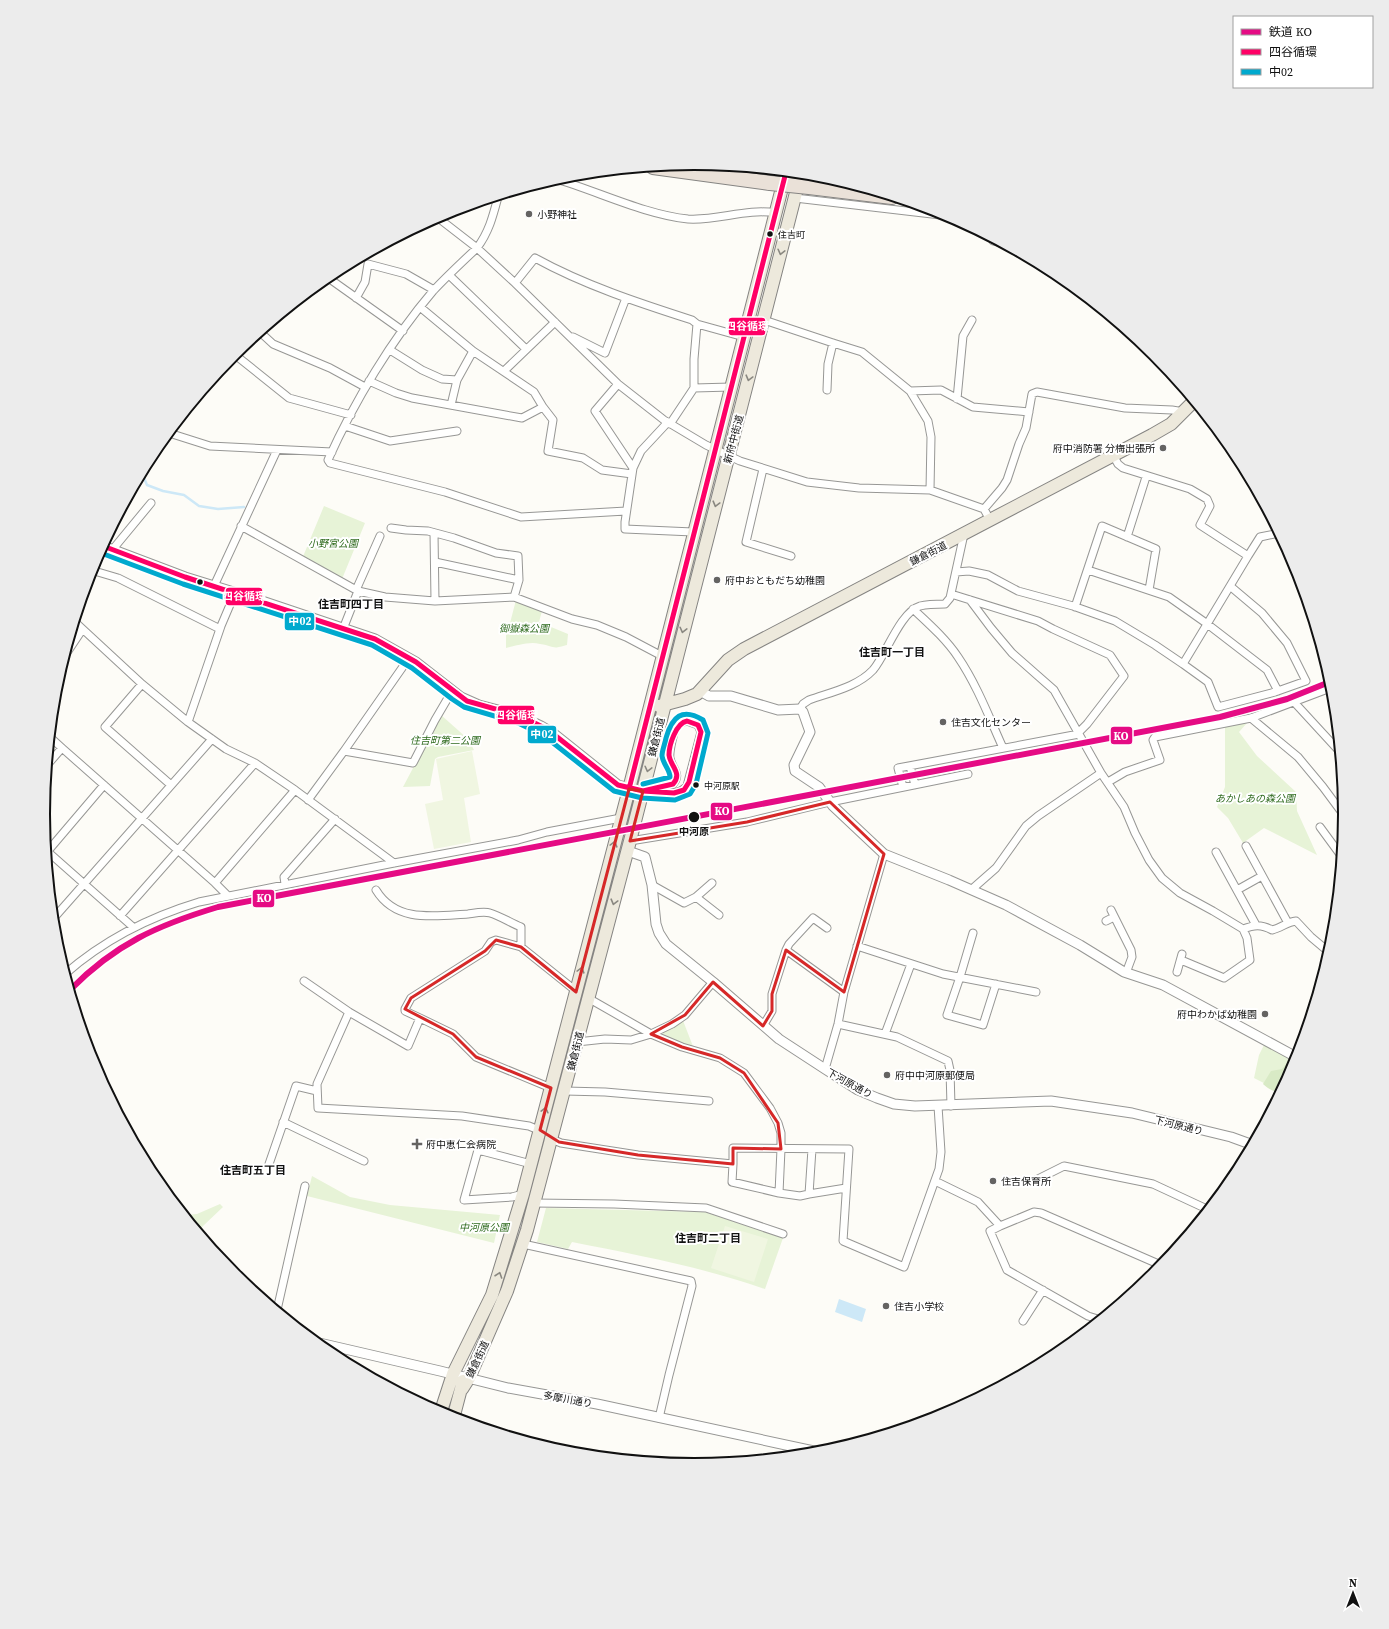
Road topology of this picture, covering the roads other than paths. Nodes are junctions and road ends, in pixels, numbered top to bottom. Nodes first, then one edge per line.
1 (678, 170) edge
2 (785, 177) edge
3 (800, 179) edge
4 (568, 182) edge
5 (869, 194) edge
6 (795, 198) junction
7 (497, 201) edge
8 (776, 213) junction
9 (926, 213) edge
10 (443, 221) edge
11 (477, 248) junction
12 (449, 275) junction
13 (333, 281) edge
14 (515, 284) junction
15 (434, 290) junction
16 (356, 298) junction
17 (626, 298) junction
18 (420, 307) junction
19 (764, 320) junction
20 (972, 320) dead end
21 (555, 322) junction
22 (697, 324) junction
23 (403, 331) junction
24 (567, 334) junction
25 (264, 336) edge
26 (744, 337) junction
27 (833, 343) junction
28 (526, 349) junction
29 (390, 350) junction
30 (473, 351) junction
31 (240, 358) edge
32 (504, 371) junction
33 (457, 380) junction
34 (367, 384) junction
35 (618, 384) junction
36 (731, 387) junction
37 (694, 388) junction
38 (827, 390) dead end
39 (910, 391) junction
40 (957, 399) junction
41 (1191, 404) edge
42 (451, 405) junction
43 (544, 407) junction
44 (1029, 412) junction
45 (1184, 412) junction
46 (351, 415) junction
47 (669, 423) junction
48 (345, 426) junction
49 (457, 431) dead end
50 (174, 435) edge
51 (715, 449) junction
52 (277, 450) junction
53 (332, 452) junction
54 (1114, 455) junction
55 (728, 456) junction
56 (763, 469) junction
57 (632, 471) junction
58 (1146, 477) junction
59 (930, 490) junction
60 (151, 503) dead end
61 (984, 509) junction
62 (626, 511) junction
63 (990, 520) junction
64 (241, 526) junction
65 (391, 528) dead end
66 (693, 532) junction
67 (434, 533) junction
68 (964, 534) junction
69 (1275, 534) edge
70 (380, 536) dead end
71 (1126, 537) junction
72 (108, 547) edge
73 (113, 549) junction
74 (791, 556) dead end
75 (1248, 556) junction
76 (435, 562) junction
77 (1088, 570) junction
78 (97, 572) edge
79 (956, 572) junction
80 (519, 580) junction
81 (214, 586) junction
82 (1230, 586) junction
83 (357, 590) junction
84 (1149, 590) junction
85 (235, 593) junction
86 (951, 594) junction
87 (514, 597) junction
88 (970, 600) junction
89 (435, 601) junction
90 (1075, 607) junction
91 (913, 609) junction
92 (1206, 623) junction
93 (78, 626) edge
94 (220, 629) junction
95 (343, 629) junction
96 (82, 630) junction
97 (74, 643) edge
98 (662, 656) junction
99 (409, 658) junction
100 (1182, 664) junction
101 (142, 684) junction
102 (1327, 690) edge
103 (452, 691) junction
104 (700, 691) junction
105 (1278, 692) junction
106 (1294, 702) junction
107 (664, 704) junction
108 (648, 710) junction
109 (800, 710) junction
110 (1251, 718) junction
111 (188, 722) junction
112 (1078, 733) junction
113 (212, 739) junction
114 (55, 741) edge
115 (1334, 742) edge
116 (1332, 744) junction
117 (1335, 747) edge
118 (62, 748) junction
119 (1003, 748) junction
120 (344, 751) junction
121 (53, 759) edge
122 (255, 763) junction
123 (910, 766) junction
124 (674, 767) junction
125 (692, 768) junction
126 (1101, 773) junction
127 (968, 774) dead end
128 (1108, 782) junction
129 (104, 785) junction
130 (171, 785) junction
131 (915, 785) junction
132 (903, 787) junction
133 (629, 788) junction
134 (295, 790) junction
135 (643, 791) junction
136 (308, 800) junction
137 (830, 802) junction
138 (1339, 808) edge
139 (142, 818) junction
140 (621, 818) junction
141 (335, 819) junction
142 (1320, 827) dead end
143 (629, 846) junction
144 (1246, 846) dead end
145 (51, 848) edge
146 (178, 850) junction
147 (1216, 852) dead end
148 (1338, 852) edge
149 (884, 854) junction
150 (51, 856) edge
151 (394, 862) junction
152 (1262, 876) junction
153 (215, 883) junction
154 (712, 883) dead end
155 (83, 884) junction
156 (285, 884) junction
157 (652, 885) junction
158 (376, 890) dead end
159 (971, 890) junction
160 (1237, 890) junction
161 (227, 895) junction
162 (696, 897) junction
163 (58, 913) edge
164 (719, 915) dead end
165 (120, 916) junction
166 (1106, 921) dead end
167 (1288, 922) junction
168 (1256, 925) junction
169 (133, 927) junction
170 (827, 928) dead end
171 (1243, 929) junction
172 (973, 933) dead end
173 (857, 946) junction
174 (521, 947) junction
175 (1325, 949) edge
176 (786, 950) junction
177 (911, 964) junction
178 (69, 970) edge
179 (1177, 972) dead end
180 (1126, 973) junction
181 (960, 977) junction
182 (304, 981) dead end
183 (713, 982) junction
184 (996, 984) junction
185 (576, 991) junction
186 (844, 992) junction
187 (1036, 992) dead end
188 (588, 998) junction
189 (349, 1012) junction
190 (420, 1018) junction
191 (838, 1024) junction
192 (763, 1026) junction
193 (651, 1034) junction
194 (885, 1034) junction
195 (577, 1042) junction
196 (1292, 1055) edge
197 (825, 1069) junction
198 (551, 1088) junction
199 (565, 1090) junction
200 (317, 1091) junction
201 (709, 1101) dead end
202 (938, 1106) junction
203 (951, 1106) junction
204 (283, 1122) junction
205 (540, 1130) junction
206 (550, 1139) junction
207 (1249, 1143) edge
208 (781, 1149) junction
209 (812, 1149) junction
210 (364, 1161) dead end
211 (544, 1161) junction
212 (269, 1164) dead end
213 (531, 1164) junction
214 (733, 1164) junction
215 (935, 1181) junction
216 (1032, 1182) dead end
217 (305, 1186) dead end
218 (846, 1188) junction
219 (779, 1192) junction
220 (523, 1194) junction
221 (809, 1194) junction
222 (534, 1203) junction
223 (1205, 1208) edge
224 (1000, 1226) junction
225 (783, 1234) dead end
226 (522, 1244) junction
227 (1156, 1263) edge
228 (1043, 1290) junction
229 (278, 1306) edge
230 (1096, 1318) edge
231 (1023, 1321) dead end
232 (329, 1345) edge
233 (462, 1376) junction
234 (442, 1407) edge
235 (455, 1413) edge
236 (659, 1418) junction
237 (805, 1449) edge

1 - 5 highway, bridge
2 - 8 main road, 新府中街道
3 - 6 main road, 新府中街道
4 - 8 street
6 - 9 street
6 -> 19 main road, 新府中街道
7 - 11 street
8 - 26 main road, 新府中街道
10 - 11 street
11 - 12 street
11 - 14 street
12 - 15 street
12 - 28 street
13 - 16 street
14 - 17 street
14 - 21 street
15 - 16 street
15 - 18 street
16 - 23 street
17 - 22 street
17 - 24 street
18 - 23 street
18 - 30 street
19 - 27 street
19 -> 55 main road, 新府中街道
20 - 40 street
21 - 24 street
21 - 28 street
22 - 26 street
22 - 37 street
23 - 29 street
24 - 35 street
25 - 34 street
26 - 36 main road, 新府中街道
27 - 38 street
27 - 39 street
28 - 32 street
29 - 33 street
29 - 34 street
30 - 32 street
30 - 33 street
31 - 46 street
32 - 43 street
33 - 42 street
34 - 42 street
34 - 46 street
35 - 47 street
35 - 57 street
36 - 37 street
36 - 51 main road, 新府中街道
37 - 47 street
39 - 40 street
39 - 59 street
40 - 44 street
41 - 45 main road, 鎌倉街道
42 - 43 street
43 - 57 street
44 - 45 street
44 - 61 street
45 - 54 main road, 鎌倉街道
46 - 48 street
47 - 51 street
47 - 57 street
48 - 49 street
48 - 53 street
50 - 52 street
51 - 55 street
51 - 66 main road, 新府中街道
52 - 53 street
52 - 64 street
53 - 62 street
54 - 58 street
54 - 63 main road, 鎌倉街道
55 - 56 street
55 -> 107 main road, 新府中街道
56 - 59 street
56 - 74 street
57 - 62 street
58 - 71 street
58 - 75 street
59 - 61 street
60 - 73 street
61 - 63 street
62 - 66 street
63 - 68 main road, 鎌倉街道
64 - 81 street
64 - 83 street
65 - 67 street
66 - 98 main road, 新府中街道
67 - 76 street
67 - 80 street
68 - 79 street
68 - 104 main road, 鎌倉街道
69 - 75 street
70 - 83 street
71 - 77 street
71 - 84 street
72 - 73 street
73 - 81 street
75 - 82 street
76 - 80 street
76 - 89 street
77 - 84 street
77 - 90 street
78 - 94 street
79 - 86 street
79 - 90 street
80 - 87 street
81 - 85 street
82 - 92 street
82 - 105 street
83 - 89 street
83 - 95 street
84 - 92 street
85 - 94 street
85 - 95 street
86 - 88 street
86 - 91 street
87 - 89 street
87 - 98 street
88 - 112 street
88 - 112 street
90 - 100 street
91 - 109 street
91 - 119 street
92 - 100 street
92 - 105 street
93 - 96 street
94 - 111 street
95 - 99 street
96 - 97 street
96 - 101 street
98 - 108 main road, 新府中街道
99 - 103 street
99 - 120 street
100 - 105 street
101 - 111 street
101 - 130 street
102 - 106 street
103 - 120 street
103 - 133 street
104 - 107 main road, 鎌倉街道
104 - 109 street
106 - 110 street
106 - 116 street
107 - 108 main road, 鎌倉街道
107 -> 135 main road, 鎌倉街道
108 - 133 main road, 鎌倉街道
109 - 137 street
110 - 128 street
110 - 138 street
111 - 113 street
112 - 119 street
112 - 126 street
113 - 122 street
113 - 130 street
114 - 118 street
115 - 116 street
116 - 117 street
118 - 121 street
118 - 129 street
119 - 123 street
120 - 136 street
122 - 134 street
122 - 146 street
123 - 131 street
123 - 132 street
124 - 125 street
124 - 125 street
124 - 135 street
125 - 135 street
126 - 128 street
126 - 159 street
127 - 131 street
128 - 171 street
129 - 139 street
129 - 145 street
130 - 139 street
131 - 132 street
132 - 137 street
133 - 135 street
133 - 140 main road, 鎌倉街道
134 - 136 street
134 - 153 street
135 - 143 main road, 鎌倉街道
136 - 141 street
137 - 143 street
137 - 149 street
139 - 146 street
139 - 155 street
140 - 151 street
185 -> 140 main road, 鎌倉街道
141 - 151 street
141 - 156 street
142 - 148 street
143 - 157 street, 下河原通り
143 -> 188 main road, 鎌倉街道
144 - 152 street
146 - 153 street
146 - 165 street
147 - 160 street
149 - 159 street
149 - 173 street
150 - 155 street
151 - 156 street
152 - 160 street
152 - 167 street
153 - 161 street
154 - 162 street
155 - 163 street
155 - 165 street
156 - 161 street
157 - 162 street
157 - 183 street, 下河原通り
158 - 174 street
159 - 180 street
160 - 168 street
161 - 169 street
162 - 164 street
165 - 169 street
166 - 180 street
167 - 168 street
167 - 175 street
168 - 171 street
169 - 178 street
170 - 176 street
171 - 179 street
172 - 181 street
173 - 177 street
173 - 186 street
174 - 185 street
174 - 190 street
176 - 186 street
176 - 192 street
177 - 181 street
177 - 194 street
180 - 196 street
181 - 184 street
181 - 184 street
182 - 189 street
183 - 192 street, 下河原通り
183 - 193 street
184 - 187 street
185 - 198 main road, 鎌倉街道
186 - 191 street
188 - 193 street
188 - 195 main road, 鎌倉街道
189 - 190 street
189 - 200 street
190 - 198 street
191 - 194 street
191 - 197 street
192 - 197 street, 下河原通り
193 - 195 street
193 - 208 street
194 - 203 street
195 - 199 main road, 鎌倉街道
197 - 202 street, 下河原通り
205 -> 198 main road, 鎌倉街道
199 - 201 street
199 - 206 main road, 鎌倉街道
200 - 204 street
200 - 205 street
202 - 203 street, 下河原通り
202 - 215 street
203 - 207 street, 下河原通り
204 - 210 street
204 - 212 street
205 - 206 street
205 - 213 main road, 鎌倉街道
206 - 211 main road, 鎌倉街道
206 - 214 street
208 - 209 street
208 - 214 street
208 - 219 street
209 - 218 street
209 - 221 street
211 - 213 main road
211 - 222 main road, 鎌倉街道
213 - 220 main road, 鎌倉街道
213 - 220 street
214 - 219 street
215 - 218 street
215 - 224 street
216 - 223 street
217 - 229 street
218 - 221 street
219 - 221 street
233 -> 220 main road, 鎌倉街道
222 - 225 street
222 - 226 main road, 鎌倉街道
224 - 227 street
224 - 228 street
226 - 233 main road, 鎌倉街道
226 - 236 street
228 - 230 street
228 - 231 street
232 - 233 street, 多摩川通り
233 - 234 main road, 鎌倉街道
233 - 235 main road, 鎌倉街道
233 - 236 street, 多摩川通り
236 - 237 street, 多摩川通り

